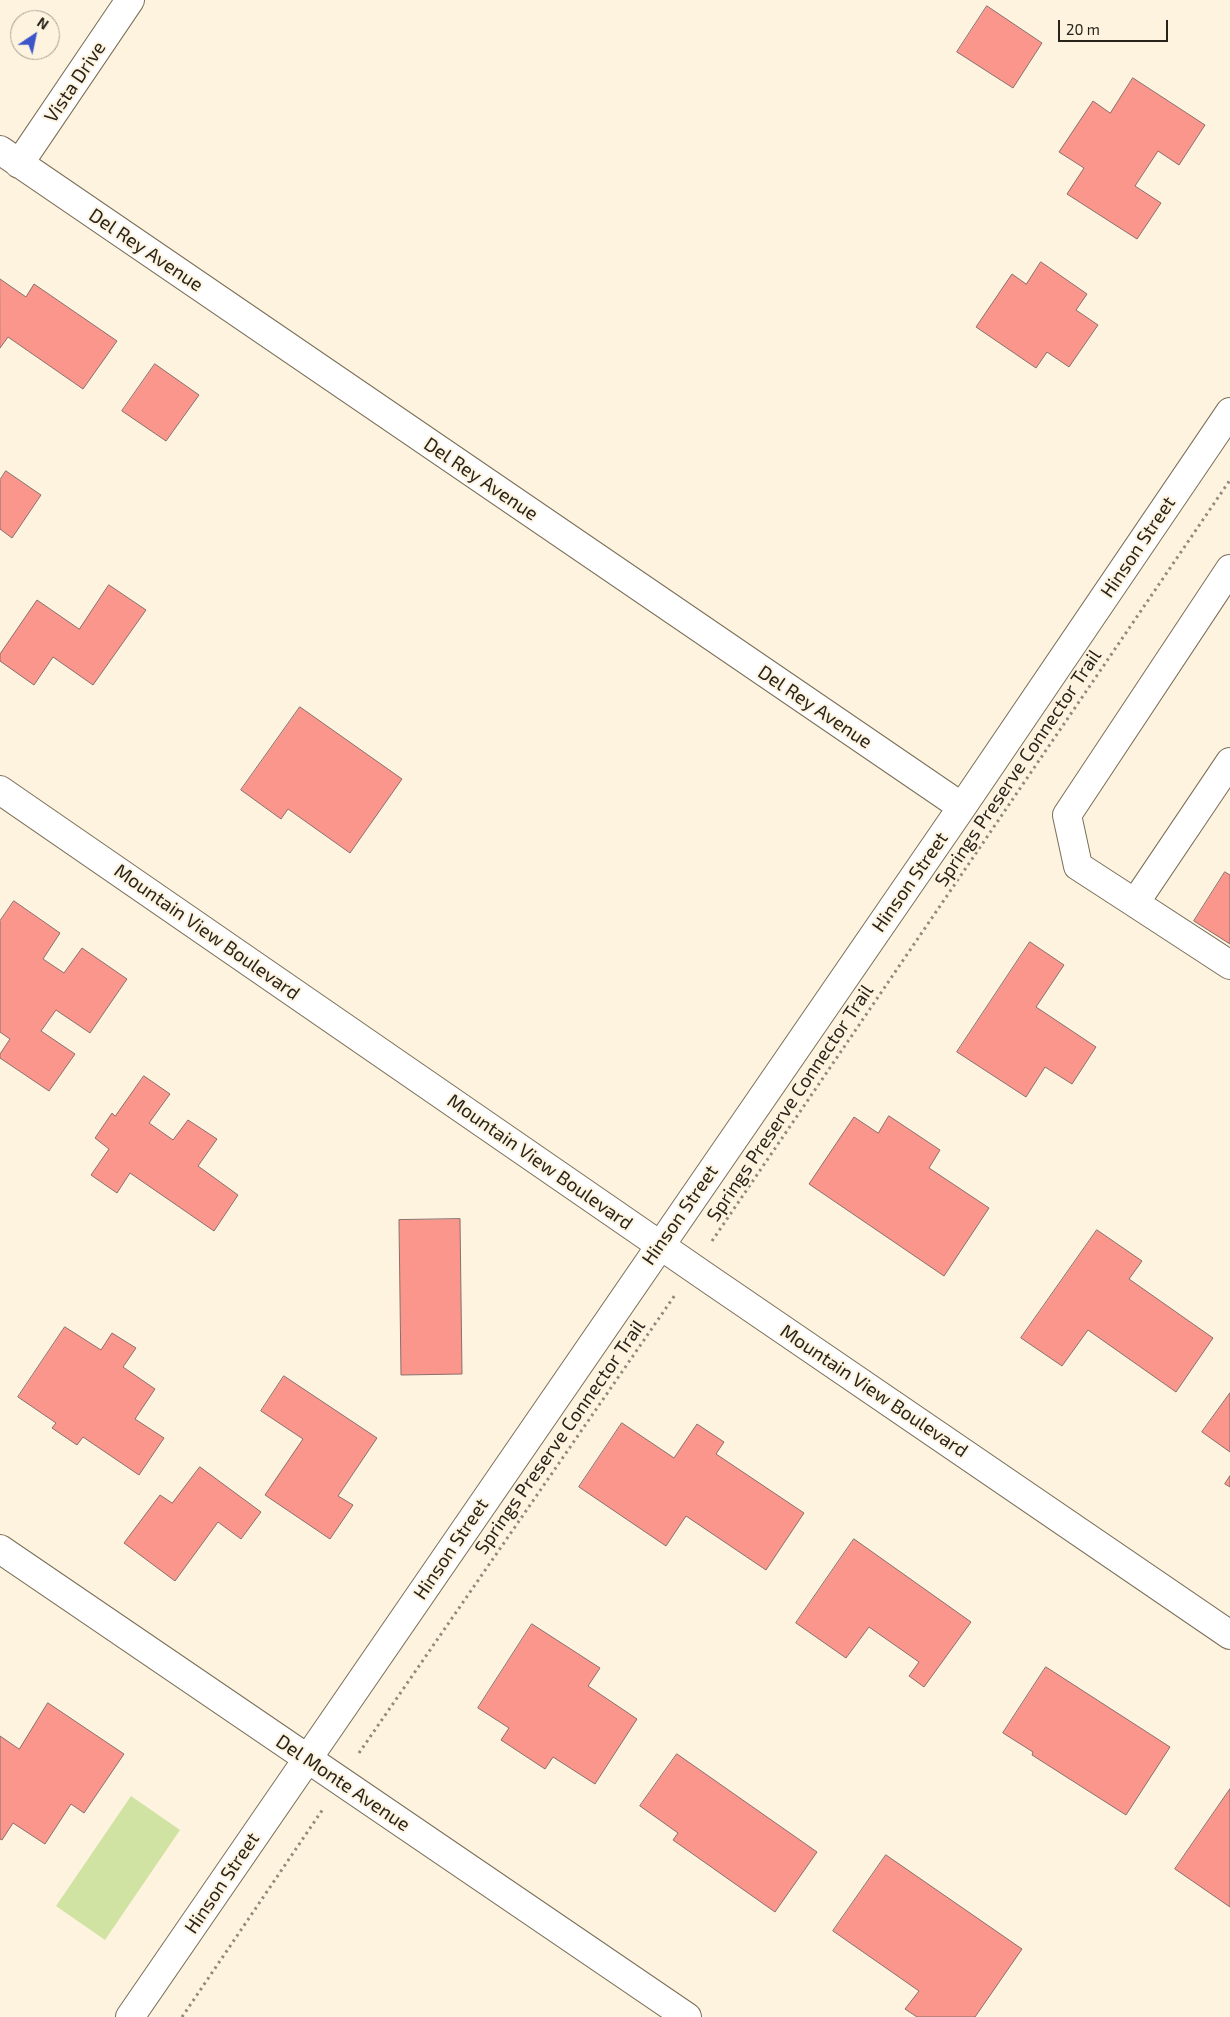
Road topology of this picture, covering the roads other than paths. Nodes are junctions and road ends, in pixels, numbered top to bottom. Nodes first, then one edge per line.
1 (130, 0) edge
2 (10, 157) edge
3 (1230, 412) edge
4 (1230, 569) edge
5 (1230, 762) edge
6 (0, 790) edge
7 (962, 807) junction
8 (1135, 903) junction
9 (1230, 966) edge
10 (660, 1244) junction
11 (0, 1549) edge
12 (1230, 1635) edge
13 (307, 1759) junction
14 (130, 2017) edge
15 (687, 2017) edge

1 - 2 street, Vista Drive
2 - 7 street, Del Rey Avenue
3 - 7 street, Hinson Street
4 - 8 street
5 - 8 street
6 - 10 street, Mountain View Boulevard
7 - 10 street, Hinson Street
8 - 9 street
10 - 12 street, Mountain View Boulevard
10 - 13 street, Hinson Street
11 - 13 street, Del Monte Avenue
13 - 14 street, Hinson Street
13 - 15 street, Del Monte Avenue

